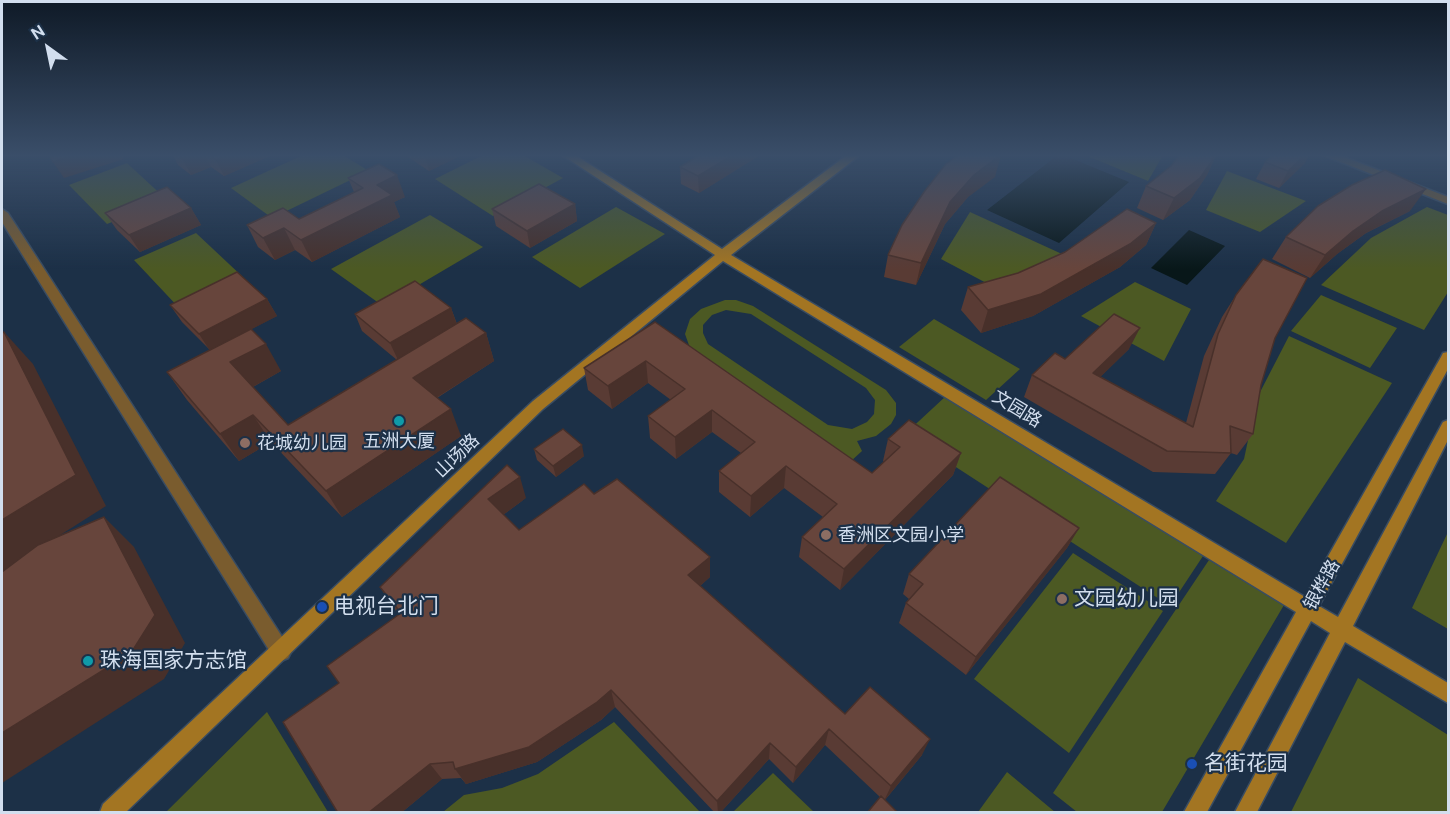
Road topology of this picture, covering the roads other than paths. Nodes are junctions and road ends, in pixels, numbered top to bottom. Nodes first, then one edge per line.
1 (626, 193) edge
2 (805, 193) edge
3 (1428, 193) edge
4 (1449, 201) edge
5 (2, 213) edge
6 (723, 255) junction
7 (1449, 357) edge
8 (1449, 426) edge
9 (1309, 608) junction
10 (1342, 629) junction
11 (281, 652) junction
12 (1449, 694) edge
13 (111, 813) edge
14 (1195, 813) edge
15 (1246, 813) edge

1 - 6 street, 文园路
2 - 6 street, 山场路
3 - 4 street
5 - 11 street
6 - 9 street, 文园路
6 - 11 street, 山场路
7 - 9 street, 银桦路
8 - 10 street, 银桦路
9 - 10 street, 文园路
9 - 14 street, 银桦路
10 - 12 street, 文园路
10 - 15 street, 银桦路
11 - 13 street, 山场路

